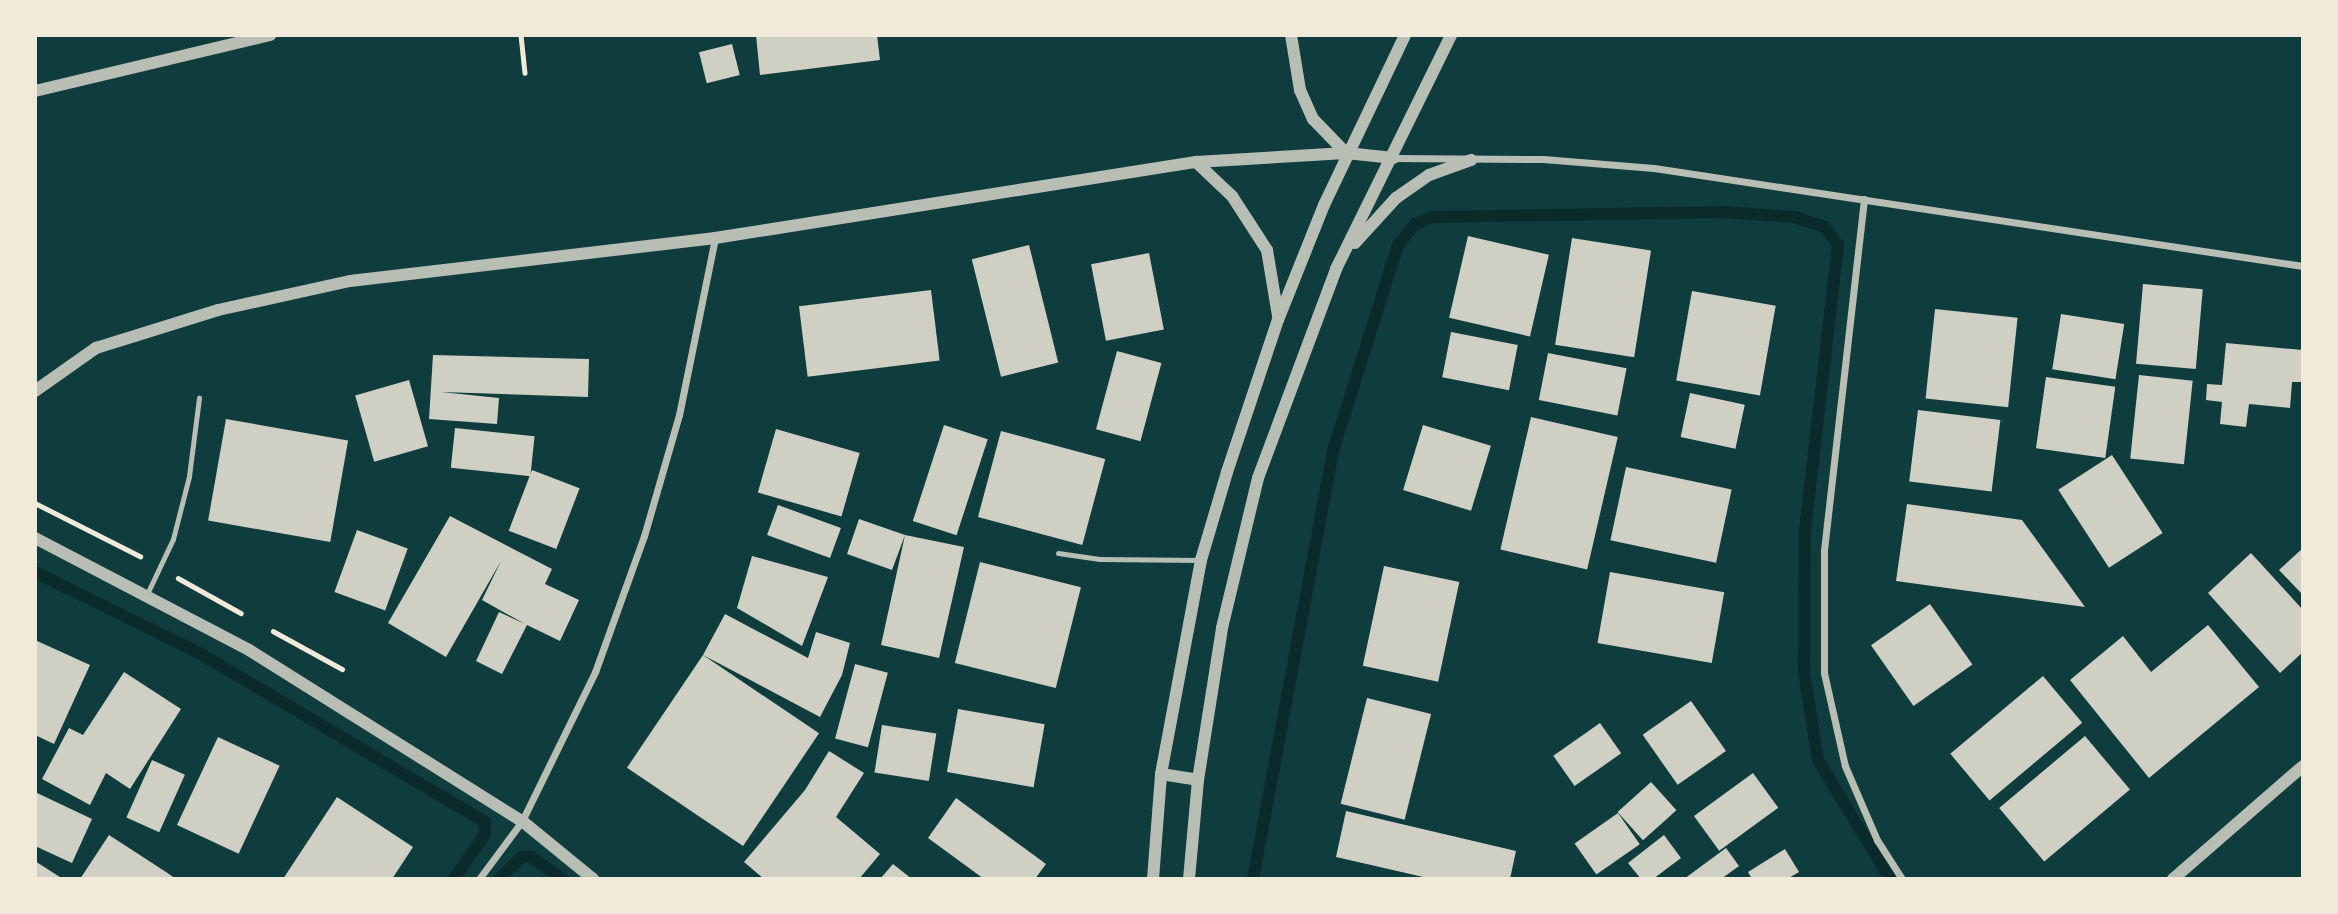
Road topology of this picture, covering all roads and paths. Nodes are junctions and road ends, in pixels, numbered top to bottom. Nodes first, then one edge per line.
1 (271, 35) edge
2 (521, 35) edge
3 (1291, 35) edge
4 (1405, 35) edge
5 (1451, 35) edge
6 (525, 73) dead end
7 (35, 91) edge
8 (1346, 153) junction
9 (1394, 158) junction
10 (1471, 160) junction
11 (1196, 162) junction
12 (1864, 199) junction
13 (715, 238) junction
14 (2303, 266) edge
15 (1336, 269) junction
16 (1278, 320) junction
17 (35, 391) edge
18 (199, 398) dead end
19 (35, 503) edge
20 (35, 538) edge
21 (1058, 553) dead end
22 (1201, 560) junction
23 (160, 568) junction
24 (147, 594) junction
25 (245, 615) dead end
26 (269, 628) dead end
27 (342, 669) dead end
28 (2303, 766) edge
29 (1161, 775) junction
30 (1198, 780) junction
31 (522, 821) junction
32 (480, 879) edge
33 (593, 879) edge
34 (1153, 879) edge
35 (1189, 879) edge
36 (1902, 879) edge
37 (2173, 879) edge

1 - 7 street
2 - 6 path
3 - 8 street
4 - 8 street
5 - 9 street
8 - 9 street
8 - 11 street
8 - 16 street
9 - 10 street
9 - 15 street
10 - 12 street
10 - 15 street
11 - 13 street
11 - 16 street
12 - 14 street
12 - 36 street
13 - 17 street
13 - 31 street
15 - 30 street
16 - 22 street
18 - 23 lane
19 - 23 path
20 - 24 street
21 - 22 lane
22 - 29 street
23 - 24 lane
23 - 25 path
24 - 31 street
26 - 27 path
28 - 37 street
29 - 30 street
29 - 34 street
30 - 35 street
31 - 32 street
31 - 33 street

